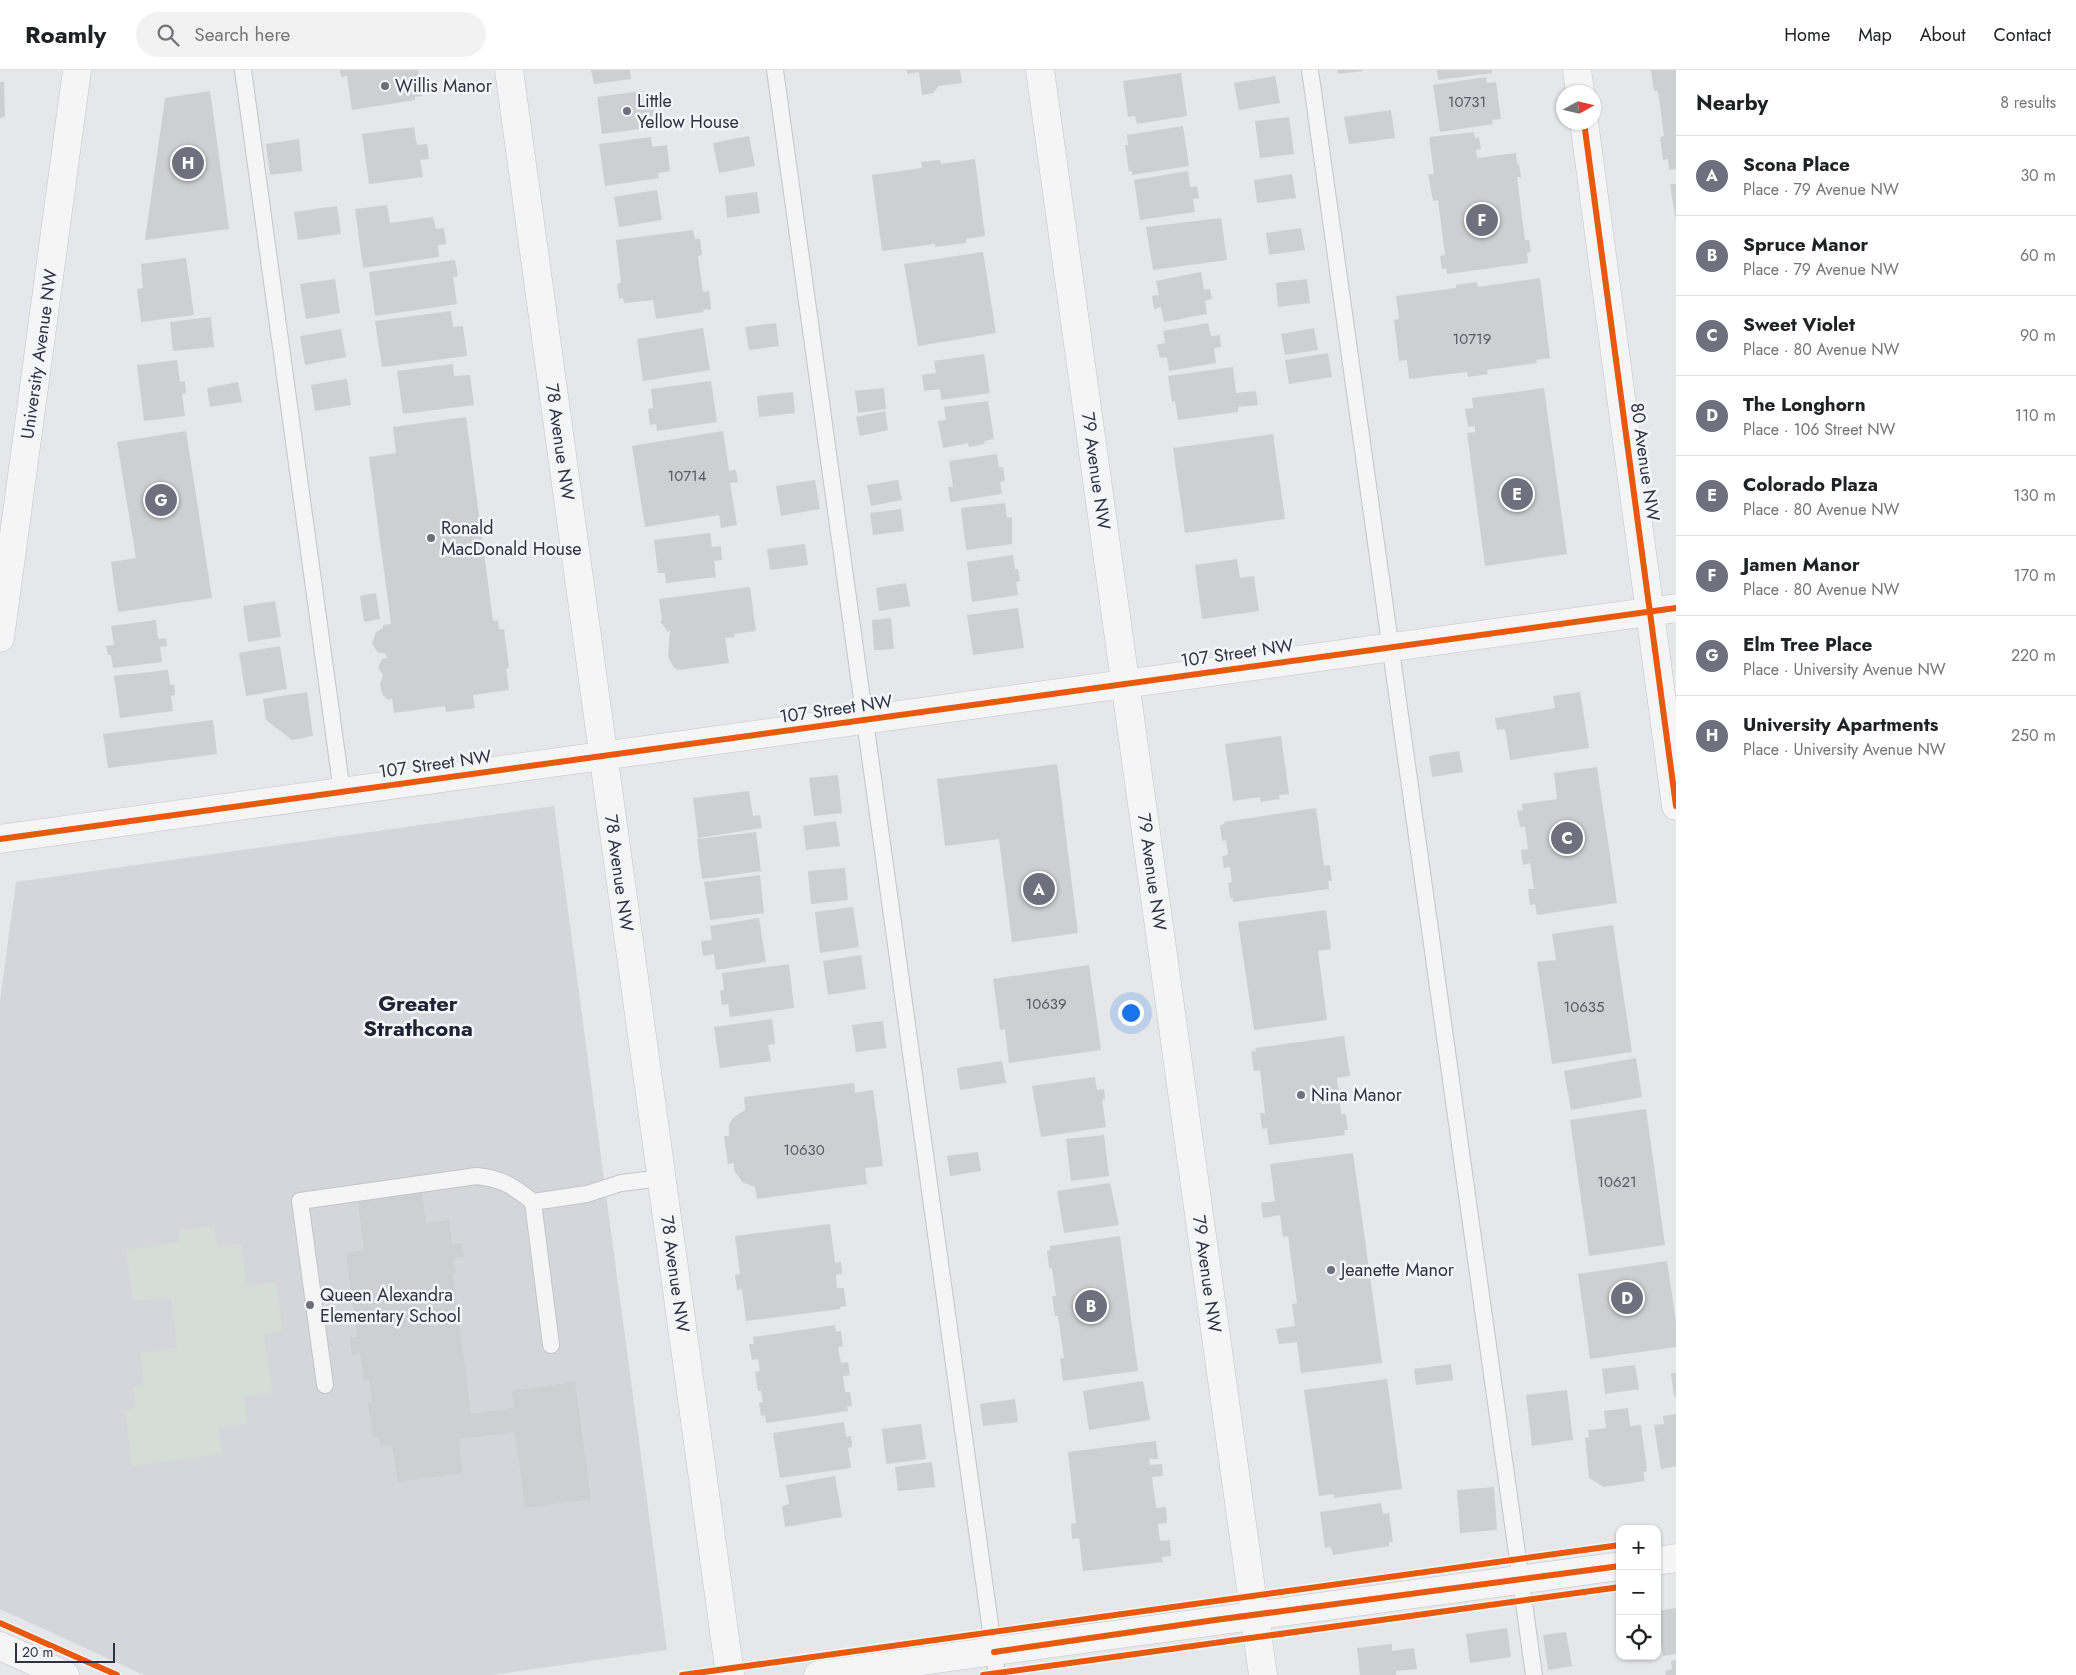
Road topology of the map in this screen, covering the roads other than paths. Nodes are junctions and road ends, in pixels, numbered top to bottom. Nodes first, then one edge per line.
1 (77, 70) edge
2 (243, 70) edge
3 (509, 70) edge
4 (775, 70) edge
5 (1040, 70) edge
6 (1310, 70) edge
7 (1577, 70) edge
8 (1579, 85) edge
9 (1585, 130) edge
10 (1676, 608) edge
11 (1649, 612) junction
12 (0, 638) edge
13 (1389, 647) junction
14 (1126, 684) junction
15 (865, 720) junction
16 (603, 755) junction
17 (342, 792) junction
18 (1676, 806) edge
19 (0, 839) edge
20 (662, 1178) junction
21 (533, 1202) junction
22 (551, 1346) dead end
23 (325, 1385) dead end
24 (1676, 1558) edge
25 (1661, 1560) edge
26 (1616, 1567) edge
27 (1520, 1580) junction
28 (1254, 1614) junction
29 (0, 1646) edge
30 (996, 1664) edge
31 (65, 1675) edge
32 (730, 1675) edge
33 (818, 1675) edge
34 (1263, 1675) edge
35 (1534, 1675) edge

1 - 12 street, University Avenue NW
2 - 17 lane
3 - 16 street, 78 Avenue NW
4 - 15 lane
5 - 14 street, 79 Avenue NW
6 - 13 lane
7 - 8 street
9 - 11 street, 80 Avenue NW
10 - 11 street, 107 Street NW
11 - 13 street, 107 Street NW
11 - 18 street, 80 Avenue NW
13 - 14 street, 107 Street NW
13 - 27 lane
14 - 15 street, 107 Street NW
14 - 28 street, 79 Avenue NW
15 - 16 street, 107 Street NW
15 - 30 lane
16 - 17 street, 107 Street NW
16 - 20 street, 78 Avenue NW
17 - 19 street, 107 Street NW
20 - 21 lane
20 - 32 street, 78 Avenue NW
21 - 22 lane
21 - 23 lane
24 - 25 street
26 - 27 street
27 - 28 street
27 - 35 lane
28 - 30 street
28 - 34 street, 79 Avenue NW
29 - 31 street
30 - 33 street

